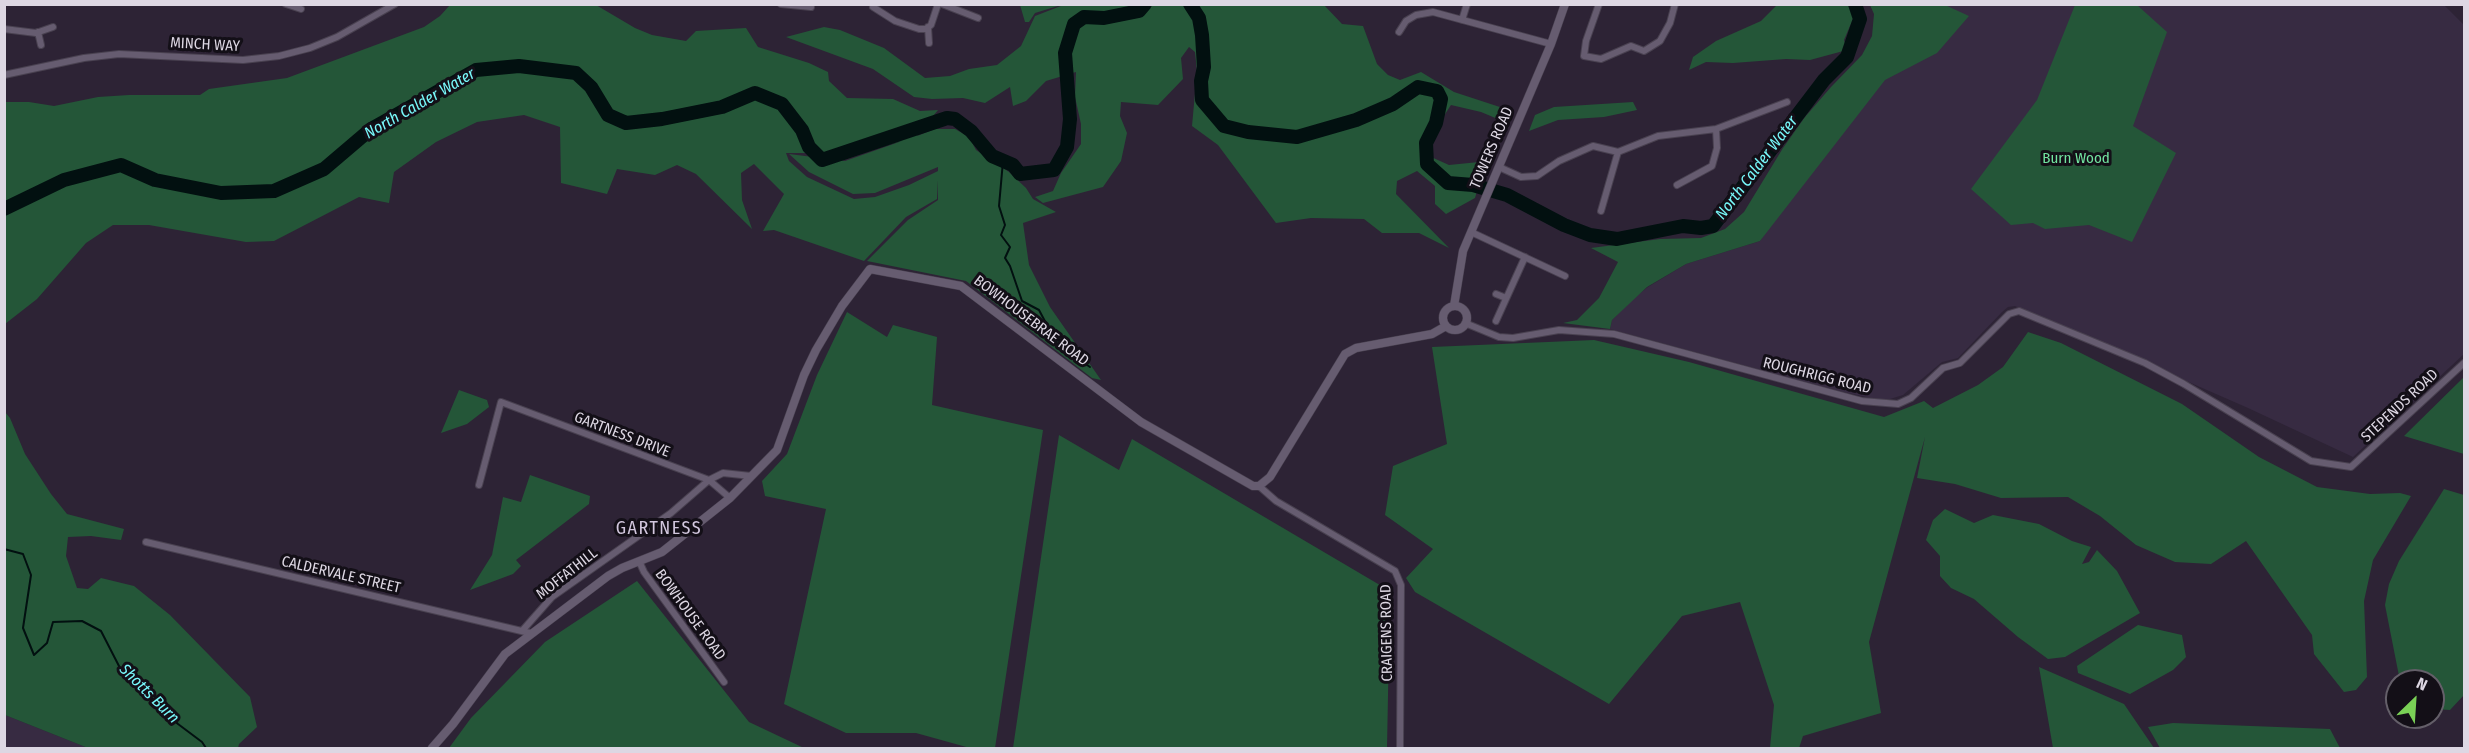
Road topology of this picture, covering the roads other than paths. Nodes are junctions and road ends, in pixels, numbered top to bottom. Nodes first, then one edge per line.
1 (286, 4) edge
2 (395, 4) edge
3 (781, 4) edge
4 (940, 4) edge
5 (970, 4) edge
6 (1424, 4) edge
7 (1467, 4) edge
8 (1565, 4) edge
9 (1599, 4) edge
10 (1675, 4) edge
11 (811, 7) dead end
12 (873, 7) dead end
13 (301, 9) dead end
14 (1425, 12) junction
15 (966, 14) junction
16 (978, 18) dead end
17 (1462, 20) junction
18 (53, 27) dead end
19 (928, 27) junction
20 (4, 29) edge
21 (38, 32) junction
22 (1399, 32) dead end
23 (929, 43) dead end
24 (1551, 44) junction
25 (41, 45) dead end
26 (4, 75) edge
27 (1787, 102) dead end
28 (1716, 129) junction
29 (1618, 152) junction
30 (1499, 167) junction
31 (1677, 185) dead end
32 (1601, 211) dead end
33 (1471, 232) junction
34 (1525, 257) junction
35 (1565, 276) dead end
36 (1496, 294) dead end
37 (1506, 298) junction
38 (1454, 306) junction
39 (1496, 321) dead end
40 (1466, 323) junction
41 (1446, 326) junction
42 (2464, 363) edge
43 (2351, 467) joint
44 (751, 476) junction
45 (709, 480) junction
46 (479, 485) dead end
47 (1259, 486) junction
48 (730, 498) junction
49 (146, 542) dead end
50 (639, 561) junction
51 (526, 632) junction
52 (724, 682) dead end
53 (432, 748) edge
54 (1400, 748) edge

1 - 13 street
2 - 26 street, MINCH WAY
3 - 11 street
4 - 15 street
4 - 19 street
5 - 15 street
6 - 14 street
7 - 17 street
8 - 24 street, TOWERS ROAD
9 - 10 street
12 - 19 street
14 - 17 street
14 - 22 street
15 - 16 street
17 - 24 street
18 - 21 street
19 - 23 street
20 - 21 street
21 - 25 street
24 - 30 street, TOWERS ROAD
27 - 28 street
28 - 29 street
28 - 31 street
29 - 30 street
29 - 32 street
30 - 33 street, TOWERS ROAD
33 - 34 street
33 - 38 street, TOWERS ROAD
34 - 35 street
34 - 37 street
36 - 37 street
37 - 39 street
38 - 40 street
38 - 41 street
40 - 41 street
40 - 43 street, ROUGHRIGG ROAD
41 - 47 street
42 - 43 street, STEPENDS ROAD
44 - 45 street, MOFFATHILL
44 - 47 street, BOWHOUSEBRAE ROAD
44 - 48 street, BOWHOUSEBRAE ROAD
45 - 46 street, GARTNESS DRIVE
45 - 48 street, GARTNESS DRIVE
45 - 51 street, MOFFATHILL
47 - 54 street, CRAIGENS ROAD
48 - 50 street, BOWHOUSEBRAE ROAD
49 - 51 street, CALDERVALE STREET
50 - 51 street, BOWHOUSEBRAE ROAD
50 - 52 street, BOWHOUSE ROAD
51 - 53 street, BOWHOUSEBRAE ROAD

